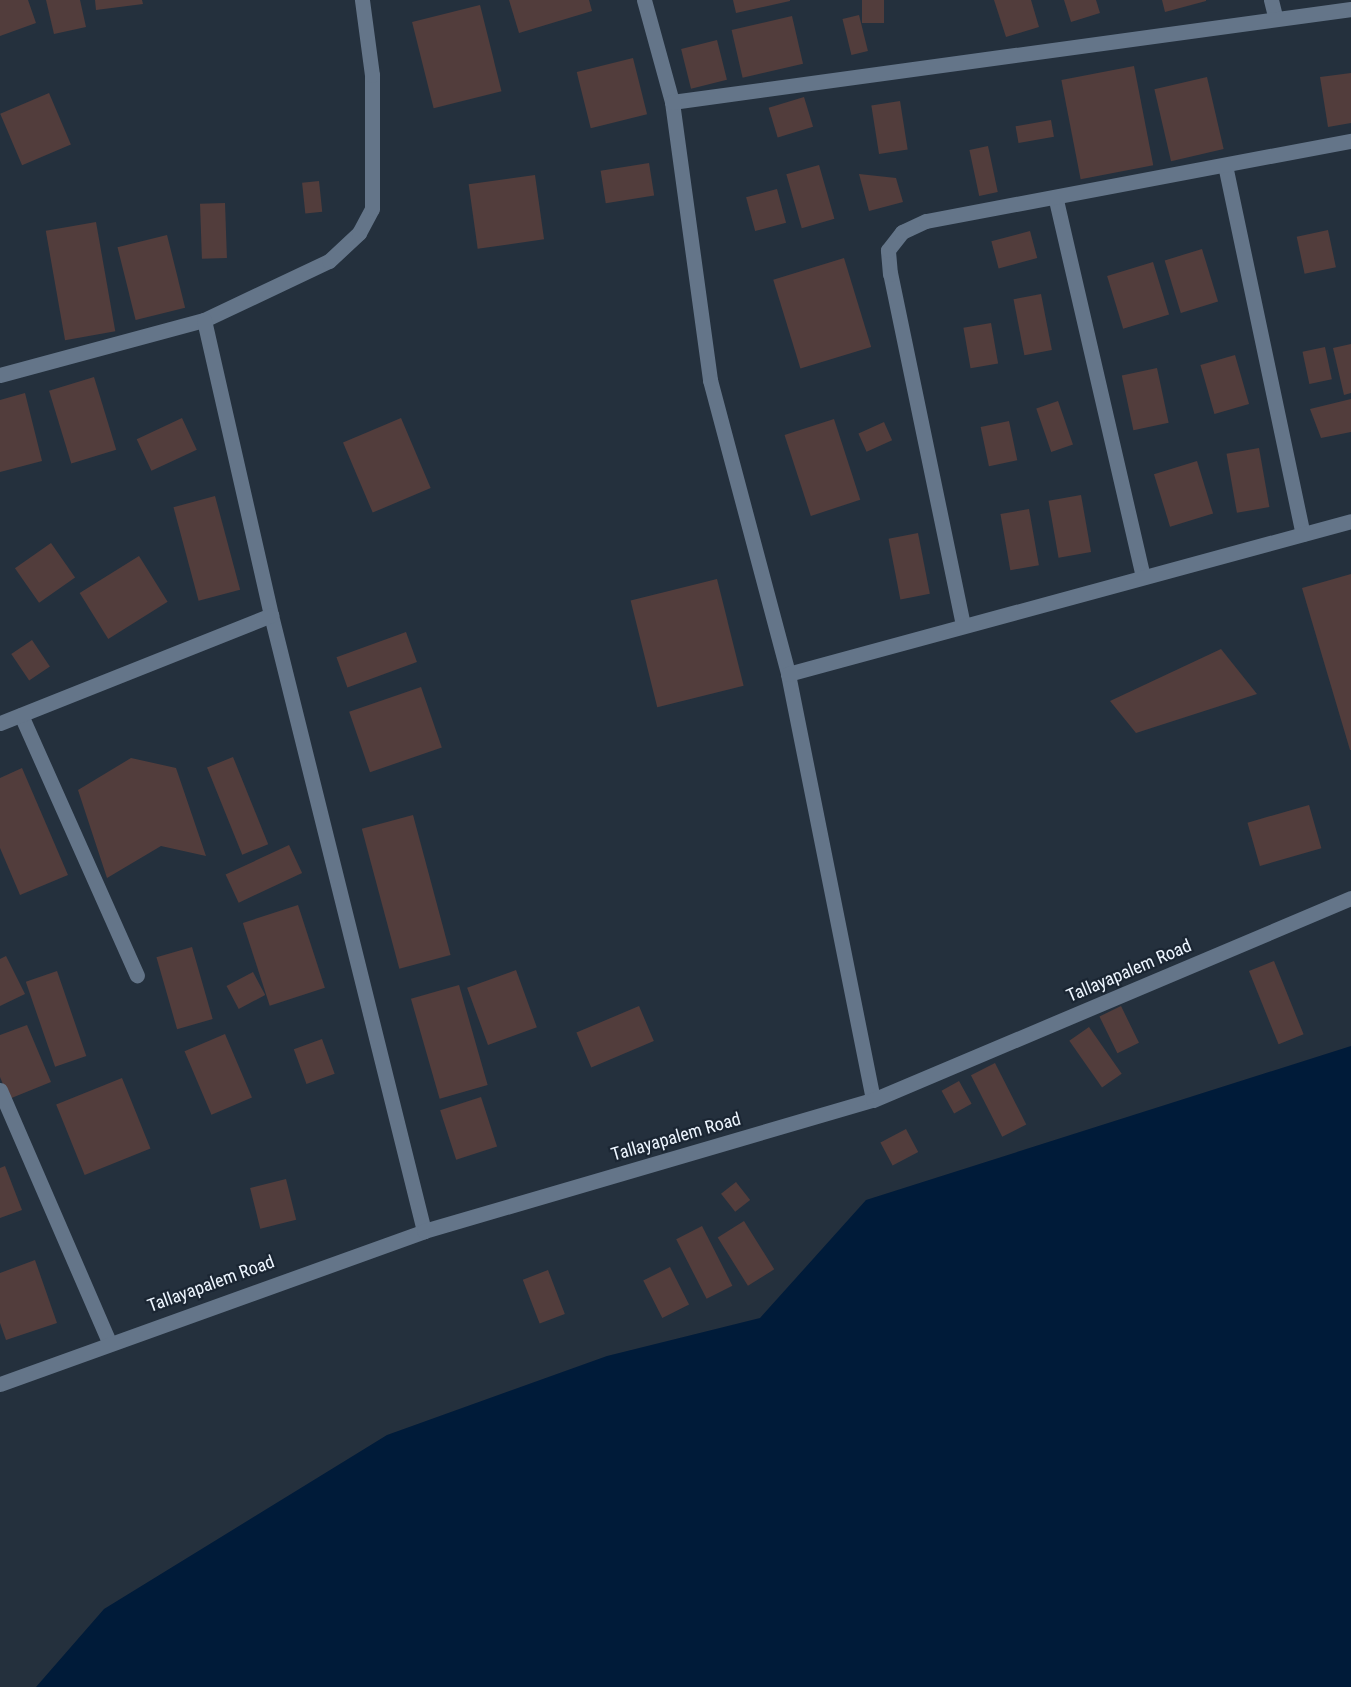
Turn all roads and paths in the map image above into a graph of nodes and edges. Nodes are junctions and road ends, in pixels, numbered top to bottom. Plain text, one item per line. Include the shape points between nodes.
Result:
1 (362, 0) edge
2 (644, 0) edge
3 (1271, 0) edge
4 (1351, 9) edge
5 (1275, 16) junction
6 (672, 102) junction
7 (1351, 141) edge
8 (1225, 165) junction
9 (1056, 200) junction
10 (204, 320) junction
11 (0, 375) edge
12 (1351, 521) edge
13 (1303, 534) junction
14 (1143, 578) junction
15 (271, 615) junction
16 (963, 625) junction
17 (788, 674) junction
18 (21, 715) junction
19 (0, 723) edge
20 (1351, 898) edge
21 (137, 975) dead end
22 (0, 1090) edge
23 (873, 1100) junction
24 (424, 1231) junction
25 (109, 1342) junction
26 (0, 1384) edge

1 - 10 street via 372,75 372,209 359,233 329,261
2 - 6 street
3 - 5 street
4 - 5 street
5 - 6 street
6 - 17 street via 710,380
7 - 8 street
8 - 9 street
8 - 13 street
9 - 14 street
9 - 16 street via 926,221 902,232 888,250
10 - 11 street
10 - 15 street
12 - 13 street
13 - 14 street
14 - 16 street
15 - 18 street
15 - 24 street
16 - 17 street
17 - 23 street
18 - 19 street
18 - 21 street
20 - 23 street, Tallayapalem Road
22 - 25 street
23 - 24 street, Tallayapalem Road
24 - 25 street, Tallayapalem Road
25 - 26 street, Tallayapalem Road

